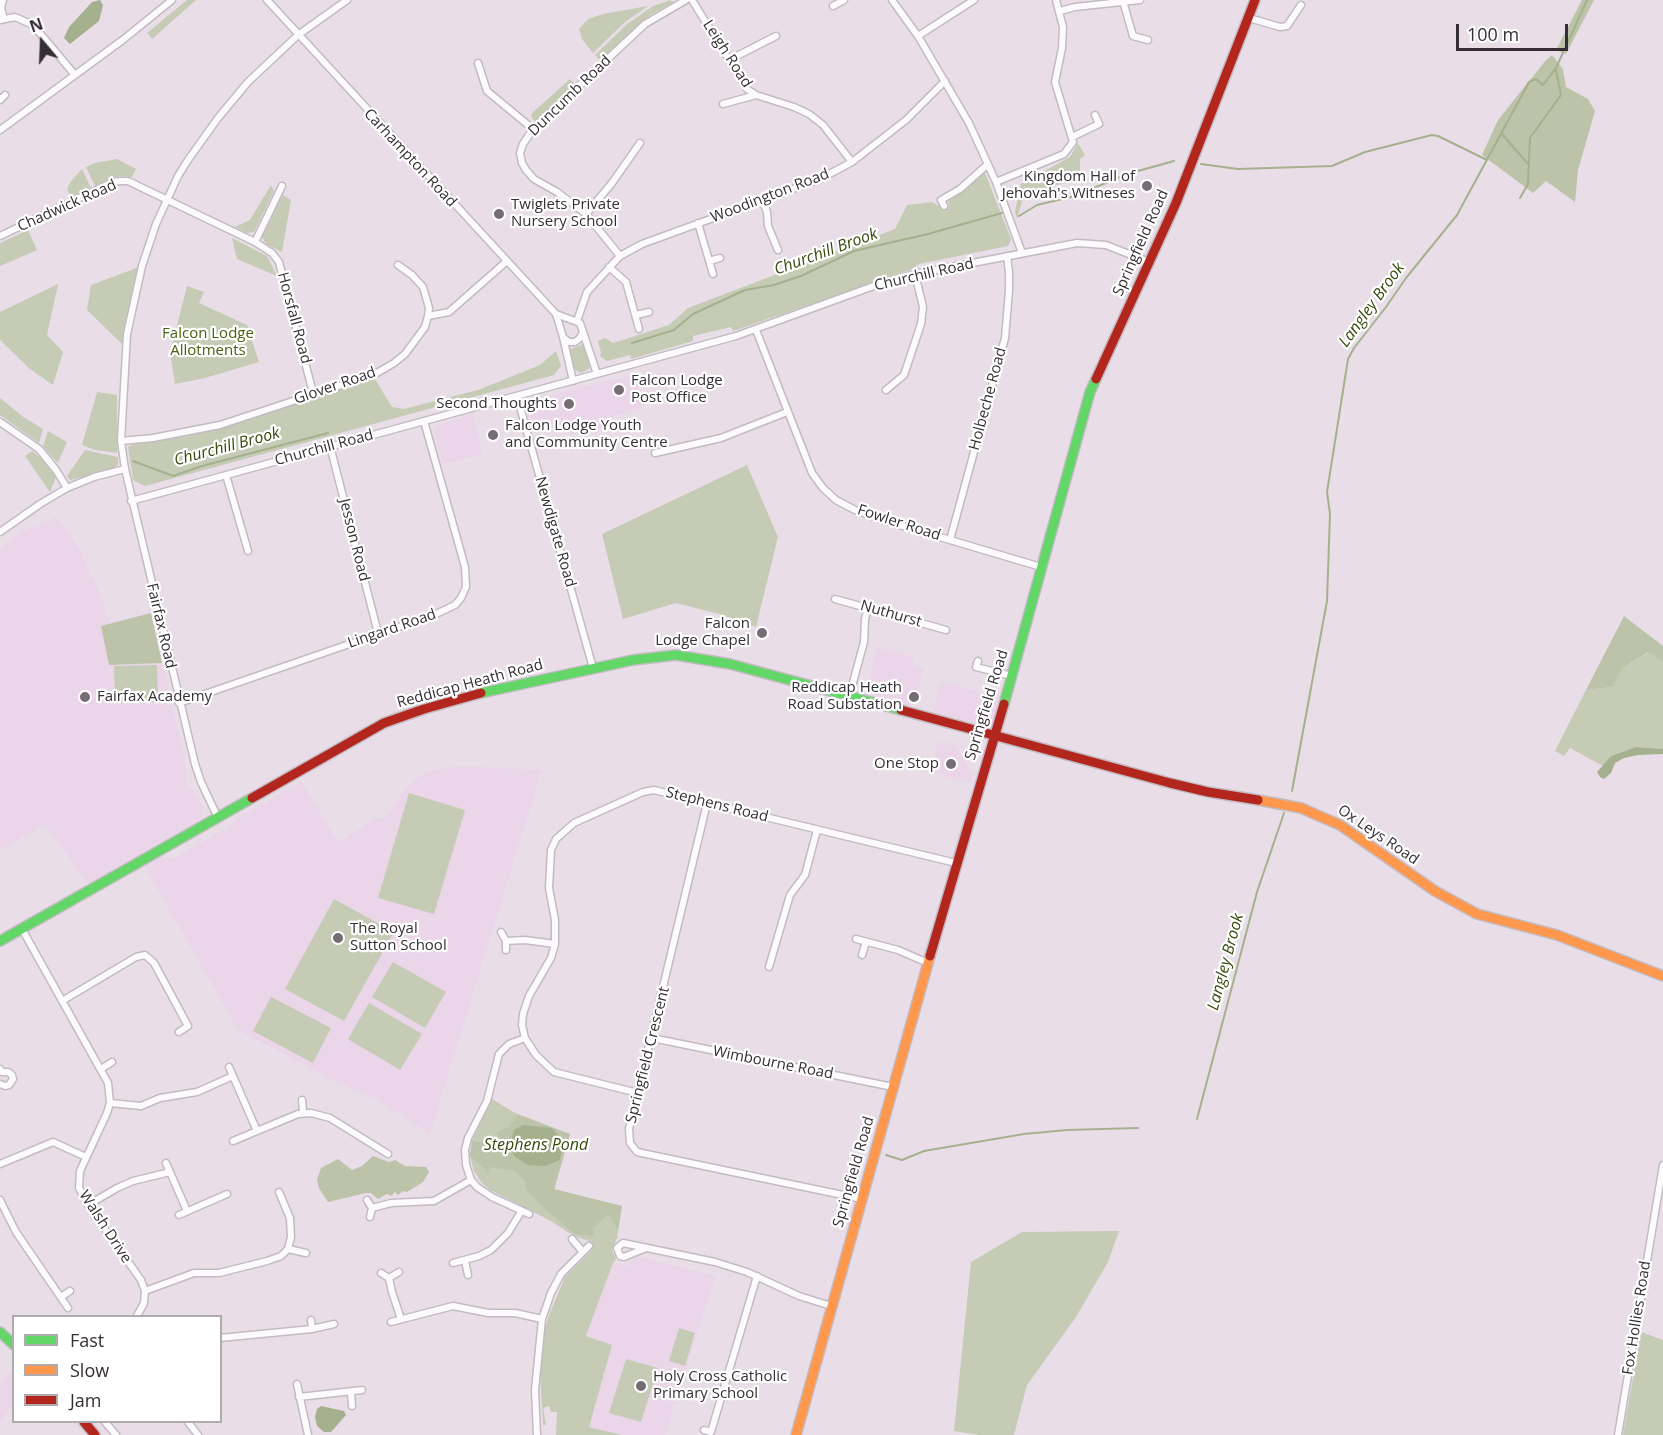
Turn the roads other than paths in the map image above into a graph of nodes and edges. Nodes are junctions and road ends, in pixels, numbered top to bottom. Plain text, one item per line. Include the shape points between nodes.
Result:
1 (3, 0) edge
2 (172, 0) edge
3 (267, 0) edge
4 (347, 0) edge
5 (686, 0) edge
6 (692, 0) edge
7 (844, 0) edge
8 (892, 0) edge
9 (974, 0) edge
10 (1056, 0) edge
11 (1140, 0) edge
12 (1124, 1) edge
13 (1252, 1) edge
14 (1301, 5) dead end
15 (833, 6) dead end
16 (1060, 11) junction
17 (1249, 18) junction
18 (2, 20) edge
19 (298, 35) junction
20 (776, 36) dead end
21 (918, 36) junction
22 (1148, 40) dead end
23 (729, 60) junction
24 (478, 63) dead end
25 (75, 75) junction
26 (945, 81) junction
27 (756, 95) junction
28 (723, 104) dead end
29 (1095, 115) dead end
30 (533, 129) junction
31 (0, 130) edge
32 (1072, 137) junction
33 (640, 143) dead end
34 (852, 162) junction
35 (988, 164) junction
36 (996, 182) junction
37 (282, 186) dead end
38 (168, 199) junction
39 (762, 200) junction
40 (944, 206) dead end
41 (586, 214) junction
42 (698, 223) junction
43 (0, 236) edge
44 (255, 242) junction
45 (778, 250) dead end
46 (1022, 253) junction
47 (620, 256) junction
48 (1007, 256) junction
49 (720, 258) dead end
50 (507, 261) junction
51 (709, 261) junction
52 (1149, 262) junction
53 (398, 265) dead end
54 (609, 267) junction
55 (713, 274) dead end
56 (915, 274) junction
57 (649, 312) dead end
58 (556, 314) junction
59 (636, 315) junction
60 (428, 316) junction
61 (574, 321) junction
62 (583, 329) junction
63 (639, 329) dead end
64 (756, 330) junction
65 (562, 334) junction
66 (597, 374) junction
67 (573, 381) junction
68 (886, 390) dead end
69 (313, 393) junction
70 (517, 396) junction
71 (787, 411) junction
72 (424, 421) junction
73 (0, 422) edge
74 (121, 441) junction
75 (330, 446) junction
76 (655, 453) dead end
77 (125, 469) junction
78 (226, 475) junction
79 (66, 488) junction
80 (131, 501) junction
81 (0, 532) edge
82 (950, 540) junction
83 (248, 551) dead end
84 (1041, 567) junction
85 (835, 599) dead end
86 (868, 608) junction
87 (946, 630) dead end
88 (378, 633) junction
89 (978, 661) dead end
90 (593, 668) junction
91 (1012, 676) junction
92 (849, 697) junction
93 (179, 703) junction
94 (994, 736) junction
95 (707, 803) junction
96 (218, 818) junction
97 (817, 830) junction
98 (956, 864) junction
99 (22, 928) junction
100 (501, 932) dead end
101 (856, 939) dead end
102 (0, 941) edge
103 (507, 941) junction
104 (866, 942) junction
105 (555, 944) junction
106 (506, 950) dead end
107 (862, 955) dead end
108 (928, 963) junction
109 (770, 967) dead end
110 (1663, 976) edge
111 (62, 1001) junction
112 (179, 1032) dead end
113 (525, 1038) junction
114 (652, 1038) junction
115 (112, 1062) dead end
116 (229, 1067) dead end
117 (101, 1069) junction
118 (1, 1071) edge
119 (233, 1076) junction
120 (0, 1084) edge
121 (893, 1087) junction
122 (638, 1093) junction
123 (302, 1100) dead end
124 (110, 1102) junction
125 (303, 1112) junction
126 (257, 1131) junction
127 (233, 1142) dead end
128 (371, 1144) junction
129 (367, 1152) dead end
130 (388, 1154) dead end
131 (86, 1157) junction
132 (166, 1163) dead end
133 (0, 1164) edge
134 (1663, 1165) edge
135 (170, 1172) junction
136 (471, 1180) junction
137 (279, 1192) dead end
138 (227, 1194) dead end
139 (862, 1199) junction
140 (0, 1200) edge
141 (283, 1200) junction
142 (367, 1200) dead end
143 (275, 1204) dead end
144 (88, 1205) junction
145 (372, 1208) junction
146 (187, 1211) junction
147 (521, 1212) junction
148 (529, 1214) dead end
149 (179, 1215) dead end
150 (370, 1217) dead end
151 (572, 1239) dead end
152 (589, 1246) dead end
153 (646, 1248) dead end
154 (288, 1249) junction
155 (582, 1251) junction
156 (306, 1253) dead end
157 (465, 1261) junction
158 (453, 1263) dead end
159 (399, 1272) dead end
160 (381, 1274) dead end
161 (468, 1275) dead end
162 (758, 1276) junction
163 (389, 1278) junction
164 (70, 1291) dead end
165 (145, 1291) junction
166 (61, 1297) junction
167 (831, 1306) junction
168 (68, 1308) dead end
169 (138, 1315) edge
170 (401, 1319) junction
171 (310, 1320) dead end
172 (542, 1320) junction
173 (391, 1322) dead end
174 (334, 1324) dead end
175 (312, 1329) junction
176 (0, 1332) edge
177 (222, 1338) edge
178 (12, 1343) edge
179 (297, 1384) dead end
180 (362, 1390) dead end
181 (351, 1392) junction
182 (299, 1397) junction
183 (352, 1406) dead end
184 (85, 1423) edge
185 (106, 1423) edge
186 (189, 1423) edge
187 (704, 1430) dead end
188 (95, 1435) edge
189 (116, 1435) edge
190 (198, 1435) edge
191 (308, 1435) edge
192 (537, 1435) edge
193 (796, 1435) edge
194 (1618, 1435) edge

1 - 18 street
2 - 25 street
3 - 19 street, Carhampton Road
4 - 19 street, Fairfax Road
5 - 30 street, Duncumb Road via 645,24
6 - 23 street, Leigh Road
7 - 15 street
8 - 21 street
9 - 21 street
10 - 16 street
11 - 12 street
12 - 16 street
12 - 22 street via 1133,36
13 - 17 street, Springfield Road
14 - 17 street via 1287,26
16 - 32 street via 1062,48 1055,82
17 - 52 street, Springfield Road
18 - 25 street via 15,17 33,25
19 - 38 street, Fairfax Road via 232,100 188,160
19 - 50 street, Carhampton Road
20 - 23 street
21 - 26 street
23 - 27 street, Leigh Road via 747,89
24 - 30 street via 487,91
25 - 31 street
26 - 34 street, Woodington Road via 906,120
26 - 35 street
27 - 28 street
27 - 34 street, Leigh Road via 794,107 824,124
29 - 32 street via 1099,124
30 - 41 street, Duncumb Road via 520,153 526,170
32 - 36 street via 1071,147 1064,154
33 - 41 street
34 - 39 street, Woodington Road via 820,179
35 - 36 street
35 - 40 street via 941,200
36 - 46 street
37 - 44 street
38 - 43 street, Chadwick Road via 128,182 113,182
38 - 44 street, Horsfall Road
38 - 74 street, Fairfax Road via 142,266 127,334
39 - 42 street, Woodington Road
39 - 45 street
41 - 47 street, Duncumb Road
42 - 47 street, Woodington Road
42 - 51 street
44 - 69 street, Horsfall Road via 279,262
46 - 48 street, Churchill Road
46 - 52 street, Churchill Road via 1089,243 1115,248
47 - 54 street, Woodington Road
48 - 56 street, Churchill Road
48 - 82 street, Holbeche Road via 1005,338
49 - 51 street
50 - 58 street, Carhampton Road
50 - 60 street via 449,312
51 - 55 street
52 - 84 street, Springfield Road via 1090,392
53 - 60 street via 423,287
54 - 59 street via 626,282
54 - 61 street via 587,292
56 - 64 street, Churchill Road
56 - 68 street via 923,307 921,324 904,375
57 - 59 street
58 - 61 street, Carhampton Road
58 - 65 street, Carhampton Road
59 - 63 street
60 - 69 street, Glover Road via 414,344 394,363 375,374
61 - 62 street
61 - 65 street via 565,323
62 - 65 street via 577,341 569,342
62 - 66 street
64 - 66 street, Churchill Road
64 - 71 street, Fowler Road
65 - 67 street, Carhampton Road
66 - 67 street, Churchill Road
67 - 70 street, Churchill Road
69 - 74 street, Glover Road via 220,424
70 - 72 street, Churchill Road
70 - 90 street, Newdigate Road
71 - 76 street via 721,438
71 - 82 street, Fowler Road via 812,473 836,500 886,521
72 - 75 street, Churchill Road
72 - 88 street, Lingard Road via 465,567 466,587 461,598 446,610
73 - 79 street via 39,449
74 - 77 street, Fairfax Road
75 - 78 street, Churchill Road
75 - 88 street, Jesson Road
77 - 79 street
77 - 80 street, Fairfax Road
78 - 80 street, Churchill Road
78 - 83 street
79 - 81 street
80 - 93 street, Fairfax Road
82 - 84 street, Fowler Road
84 - 91 street, Springfield Road
85 - 86 street, Nuthurst
86 - 87 street, Nuthurst
86 - 92 street via 864,642
88 - 93 street, Lingard Road
89 - 91 street via 976,667
90 - 92 street, Reddicap Heath Road via 660,655 692,656
90 - 96 street, Reddicap Heath Road via 472,696 384,723
91 - 94 street, Springfield Road
92 - 94 street, Reddicap Heath Road
93 - 96 street, Fairfax Road via 201,783
94 - 98 street, Springfield Road
94 - 110 street, Ox Leys Road via 1199,790 1312,812 1340,825 1455,904 1477,914 1557,935
95 - 97 street, Stephens Road
95 - 105 street, Stephens Road via 662,791 643,792 585,816 563,832 551,850 549,873
95 - 114 street, Springfield Crescent
96 - 99 street, Reddicap Heath Road
97 - 98 street, Stephens Road
97 - 109 street via 805,875 790,895 768,957
98 - 108 street, Springfield Road
99 - 102 street, Reddicap Heath Road
99 - 111 street
100 - 103 street
101 - 104 street
103 - 105 street
103 - 106 street
104 - 107 street
104 - 108 street
105 - 113 street, Stephens Road via 523,1014
108 - 121 street, Springfield Road
111 - 112 street via 136,957 145,956 154,963 188,1026
111 - 117 street
113 - 122 street via 554,1072
113 - 136 street via 509,1044 499,1054 487,1101 465,1150
114 - 121 street, Wimbourne Road
114 - 122 street, Springfield Crescent
115 - 117 street
116 - 119 street
117 - 124 street via 108,1083
118 - 120 street via 8,1072 13,1079 9,1085
119 - 124 street via 197,1092 160,1098 141,1106
119 - 126 street
121 - 139 street, Springfield Road
122 - 139 street, Springfield Crescent via 629,1138 637,1152
123 - 125 street
124 - 131 street, Walsh Drive
125 - 126 street
125 - 128 street via 330,1118
126 - 127 street
128 - 129 street
128 - 130 street
131 - 133 street via 53,1142
131 - 144 street, Walsh Drive via 78,1180
132 - 135 street
134 - 194 street, Fox Hollies Road
135 - 144 street via 133,1181
135 - 146 street
136 - 145 street via 434,1201
136 - 147 street
137 - 141 street
138 - 146 street
139 - 167 street, Springfield Road
140 - 166 street via 16,1232
141 - 143 street
141 - 154 street via 290,1218
142 - 145 street
144 - 165 street, Walsh Drive
145 - 150 street
146 - 149 street
147 - 148 street
147 - 157 street via 497,1245
151 - 155 street
152 - 155 street
153 - 162 street via 715,1262
154 - 156 street
154 - 165 street via 267,1261 213,1274 194,1273
155 - 172 street via 561,1274
157 - 158 street
157 - 161 street
159 - 163 street
160 - 163 street
162 - 167 street
162 - 187 street via 711,1431
163 - 170 street
164 - 166 street
165 - 169 street
166 - 168 street
167 - 193 street, Springfield Road
170 - 172 street via 453,1306 488,1313 515,1312
170 - 173 street
171 - 175 street
172 - 192 street via 535,1390
174 - 175 street
175 - 177 street
176 - 178 street
179 - 182 street
180 - 181 street
181 - 182 street
181 - 183 street
182 - 191 street
184 - 188 street
185 - 189 street
186 - 190 street

